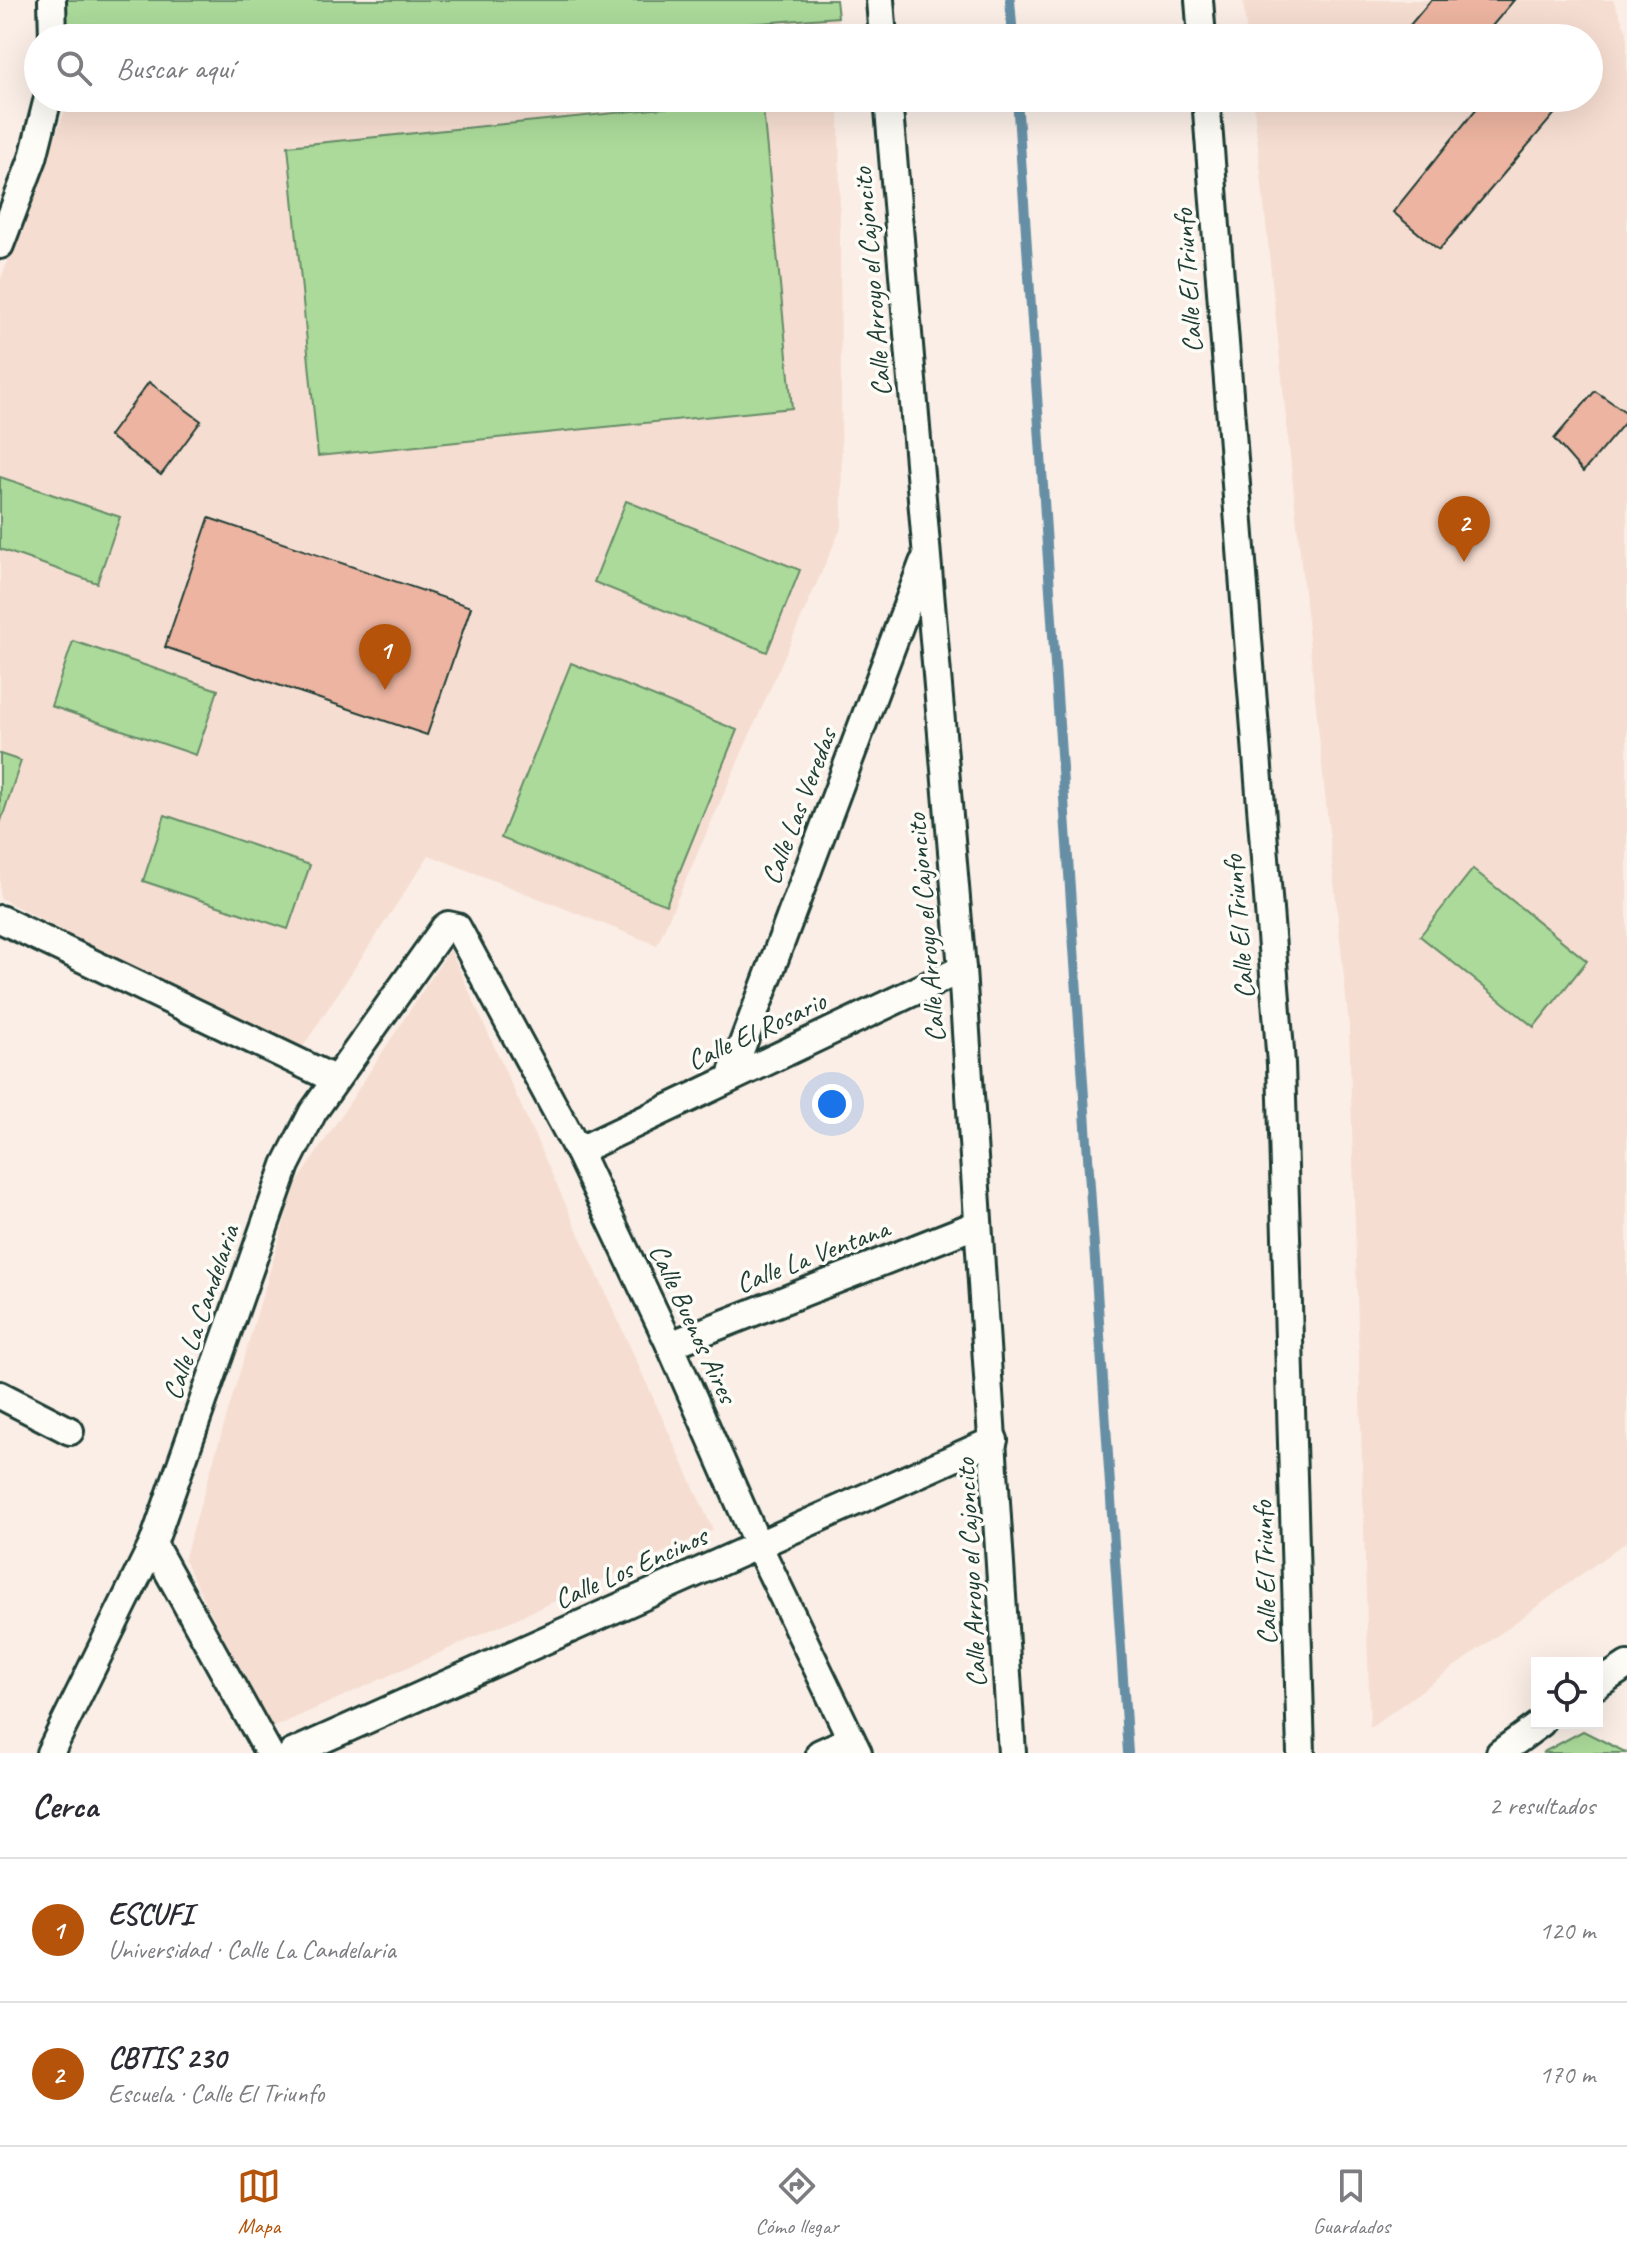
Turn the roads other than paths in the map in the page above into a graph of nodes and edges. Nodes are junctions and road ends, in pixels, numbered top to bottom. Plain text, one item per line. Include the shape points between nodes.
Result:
1 (42, 0) edge
2 (52, 0) edge
3 (880, 0) edge
4 (1199, 0) edge
5 (51, 24) edge
6 (53, 24) edge
7 (882, 24) edge
8 (1201, 24) edge
9 (44, 112) edge
10 (889, 112) edge
11 (1207, 112) edge
12 (0, 245) edge
13 (926, 556) junction
14 (0, 919) edge
15 (457, 927) joint
16 (962, 969) junction
17 (730, 1078) junction
18 (334, 1079) junction
19 (578, 1151) junction
20 (978, 1224) junction
21 (670, 1345) junction
22 (0, 1395) edge
23 (70, 1431) dead end
24 (994, 1440) junction
25 (153, 1544) junction
26 (758, 1545) junction
27 (1627, 1665) edge
28 (1603, 1681) edge
29 (1533, 1729) edge
30 (854, 1746) edge
31 (50, 1753) edge
32 (269, 1753) edge
33 (292, 1753) edge
34 (820, 1753) edge
35 (1012, 1753) edge
36 (1301, 1753) edge
37 (1500, 1753) edge

1 - 5 street
2 - 6 street
3 - 7 street
4 - 8 street
9 - 12 street
10 - 13 street, Calle Arroyo el Cajoncito
11 - 36 street, Calle El Triunfo via 1281,1064
13 - 16 street, Calle Arroyo el Cajoncito
13 - 17 street, Calle Las Veredas
14 - 18 street
15 - 18 street, Calle La Candelaria via 444,928
15 - 19 street, Calle Buenos Aires
16 - 17 street, Calle El Rosario
16 - 20 street, Calle Arroyo el Cajoncito
17 - 19 street, Calle El Rosario
18 - 25 street, Calle La Candelaria via 286,1165
19 - 21 street, Calle Buenos Aires
20 - 21 street, Calle La Ventana
20 - 24 street, Calle Arroyo el Cajoncito
21 - 26 street, Calle Buenos Aires
22 - 23 street
24 - 26 street, Calle Los Encinos
24 - 35 street, Calle Arroyo el Cajoncito
25 - 31 street, Calle La Candelaria
25 - 32 street
26 - 30 street, Calle Buenos Aires
26 - 33 street, Calle Los Encinos
27 - 28 street
29 - 37 street
30 - 34 street

